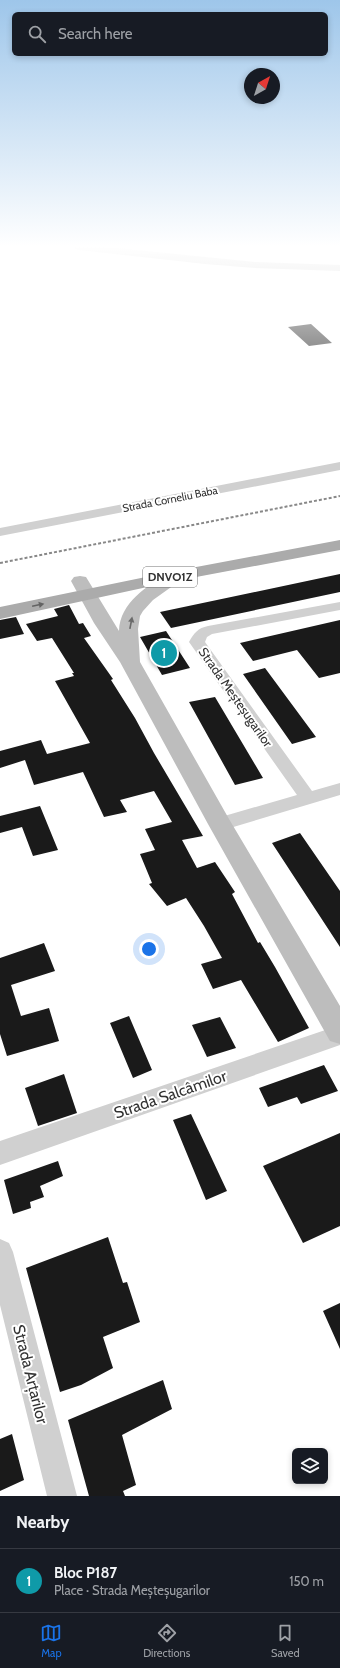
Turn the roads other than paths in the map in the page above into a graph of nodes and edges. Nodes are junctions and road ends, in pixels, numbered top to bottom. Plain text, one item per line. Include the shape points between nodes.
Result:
1 (340, 466) edge
2 (0, 532) edge
3 (340, 534) edge
4 (340, 545) edge
5 (175, 576) junction
6 (84, 588) junction
7 (0, 598) edge
8 (340, 606) edge
9 (0, 613) edge
10 (130, 662) junction
11 (340, 789) edge
12 (308, 798) junction
13 (220, 824) junction
14 (340, 1032) edge
15 (340, 1035) edge
16 (0, 1153) edge
17 (0, 1252) edge
18 (62, 1496) edge

1 - 2 street, Strada Corneliu Baba
3 - 6 main road, DNVO1Z
4 - 5 main road, DNVO1Z
5 - 6 main road, DNVO1Z
10 -> 5 main road via 129,623 134,611 144,599
6 - 7 main road, DNVO1Z
9 -> 6 main road, DNVO1Z
6 - 10 main road via 104,624
8 - 12 street, Strada Meșteșugarilor via 208,630 201,634 197,642
10 - 13 main road
11 - 12 street
12 - 13 street
13 - 14 main road
15 - 16 street, Strada Salcâmilor
17 - 18 street, Strada Arțarilor

